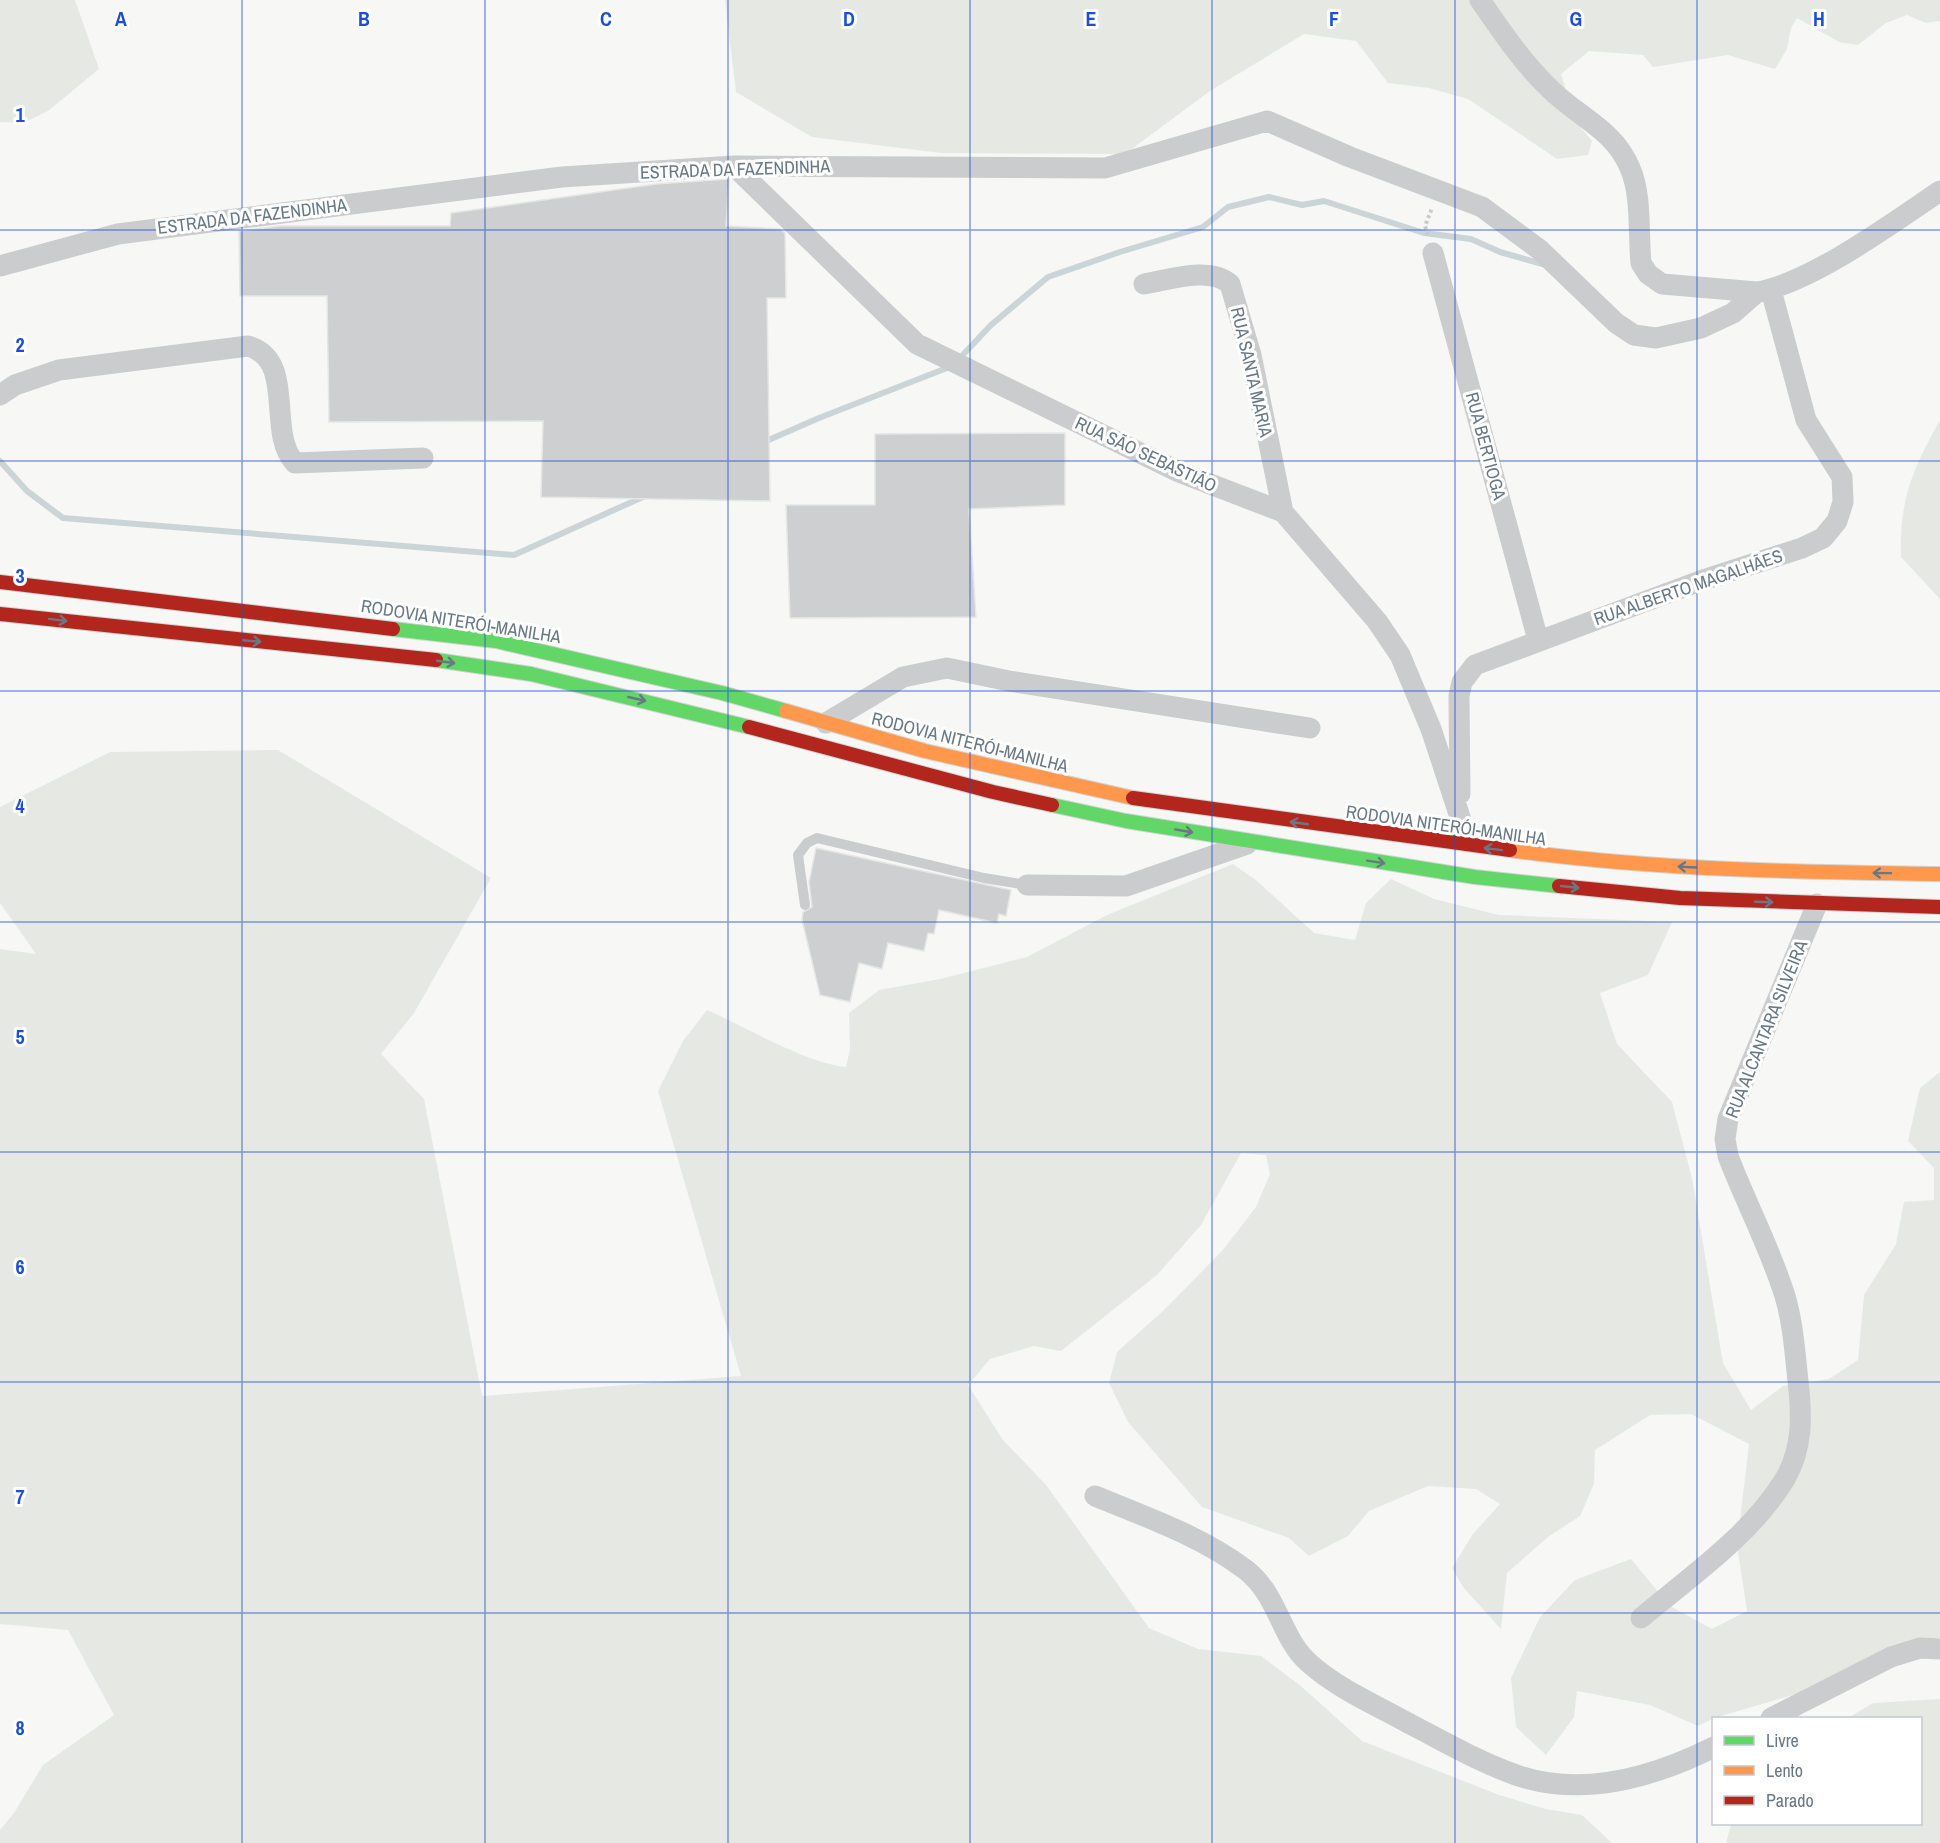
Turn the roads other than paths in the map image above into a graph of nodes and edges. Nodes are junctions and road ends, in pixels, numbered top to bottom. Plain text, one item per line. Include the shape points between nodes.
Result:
1 (1480, 0) edge
2 (734, 166) junction
3 (1940, 190) edge
4 (1434, 253) dead end
5 (0, 266) edge
6 (1144, 284) dead end
7 (1764, 291) junction
8 (0, 395) edge
9 (423, 458) dead end
10 (1283, 512) junction
11 (0, 582) edge
12 (0, 614) edge
13 (1538, 640) junction
14 (826, 723) junction
15 (1310, 728) dead end
16 (1461, 820) junction
17 (1250, 842) junction
18 (1462, 845) junction
19 (1940, 874) edge
20 (1027, 885) joint
21 (1817, 904) junction
22 (805, 905) dead end
23 (1940, 907) edge
24 (1095, 1496) dead end
25 (1641, 1618) dead end
26 (1940, 1649) edge
27 (1775, 1717) edge
28 (1712, 1748) edge

1 - 7 street via 1526,65 1618,144 1631,170 1641,263 1648,274 1662,284
2 - 5 street, ESTRADA DA FAZENDINHA via 562,177 118,234
2 - 7 street, ESTRADA DA FAZENDINHA via 1106,168 1266,121 1482,207 1564,271 1616,323 1634,335 1656,338 1701,328 1733,313
2 - 10 street, RUA SÃO SEBASTIÃO via 917,344 1179,472
3 - 7 street via 1875,235 1817,268
4 - 13 street, RUA BERTIOGA
6 - 10 street, RUA SANTA MARIA via 1212,275 1230,284 1251,355
7 - 13 street, RUA ALBERTO MAGALHÃES via 1806,420 1842,477 1843,502 1837,521 1823,537 1802,548
8 - 9 street via 59,370 248,346 261,349 270,359 285,446 295,463
10 - 16 street, RUA SÃO SEBASTIÃO via 1377,621 1400,655 1431,729
11 - 14 highway, RODOVIA NITERÓI-MANILHA via 496,641 722,693
12 -> 17 highway via 412,657 531,674 689,711 993,792 1126,821
13 - 16 street, RUA ALBERTO MAGALHÃES via 1475,665 1462,682 1458,731
14 - 15 street via 903,677 947,668
18 -> 14 highway, RODOVIA NITERÓI-MANILHA via 1119,796 1036,779
16 - 18 street, RUA ALBERTO MAGALHÃES
17 - 20 street via 1126,886
17 -> 21 highway via 1474,877 1680,898
19 -> 18 highway, RODOVIA NITERÓI-MANILHA via 1685,867 1580,860
20 - 22 lane via 817,838 798,855
21 - 23 highway
21 - 25 street, RUA ALCANTARA SILVEIRA via 1728,1119 1725,1139 1728,1156 1785,1298 1802,1415 1798,1451 1785,1479 1744,1528
24 - 28 street via 1213,1549 1246,1570 1267,1589 1307,1661 1332,1682 1472,1757 1518,1776 1568,1786 1621,1781 1688,1760
26 - 27 street via 1920,1648 1891,1658

